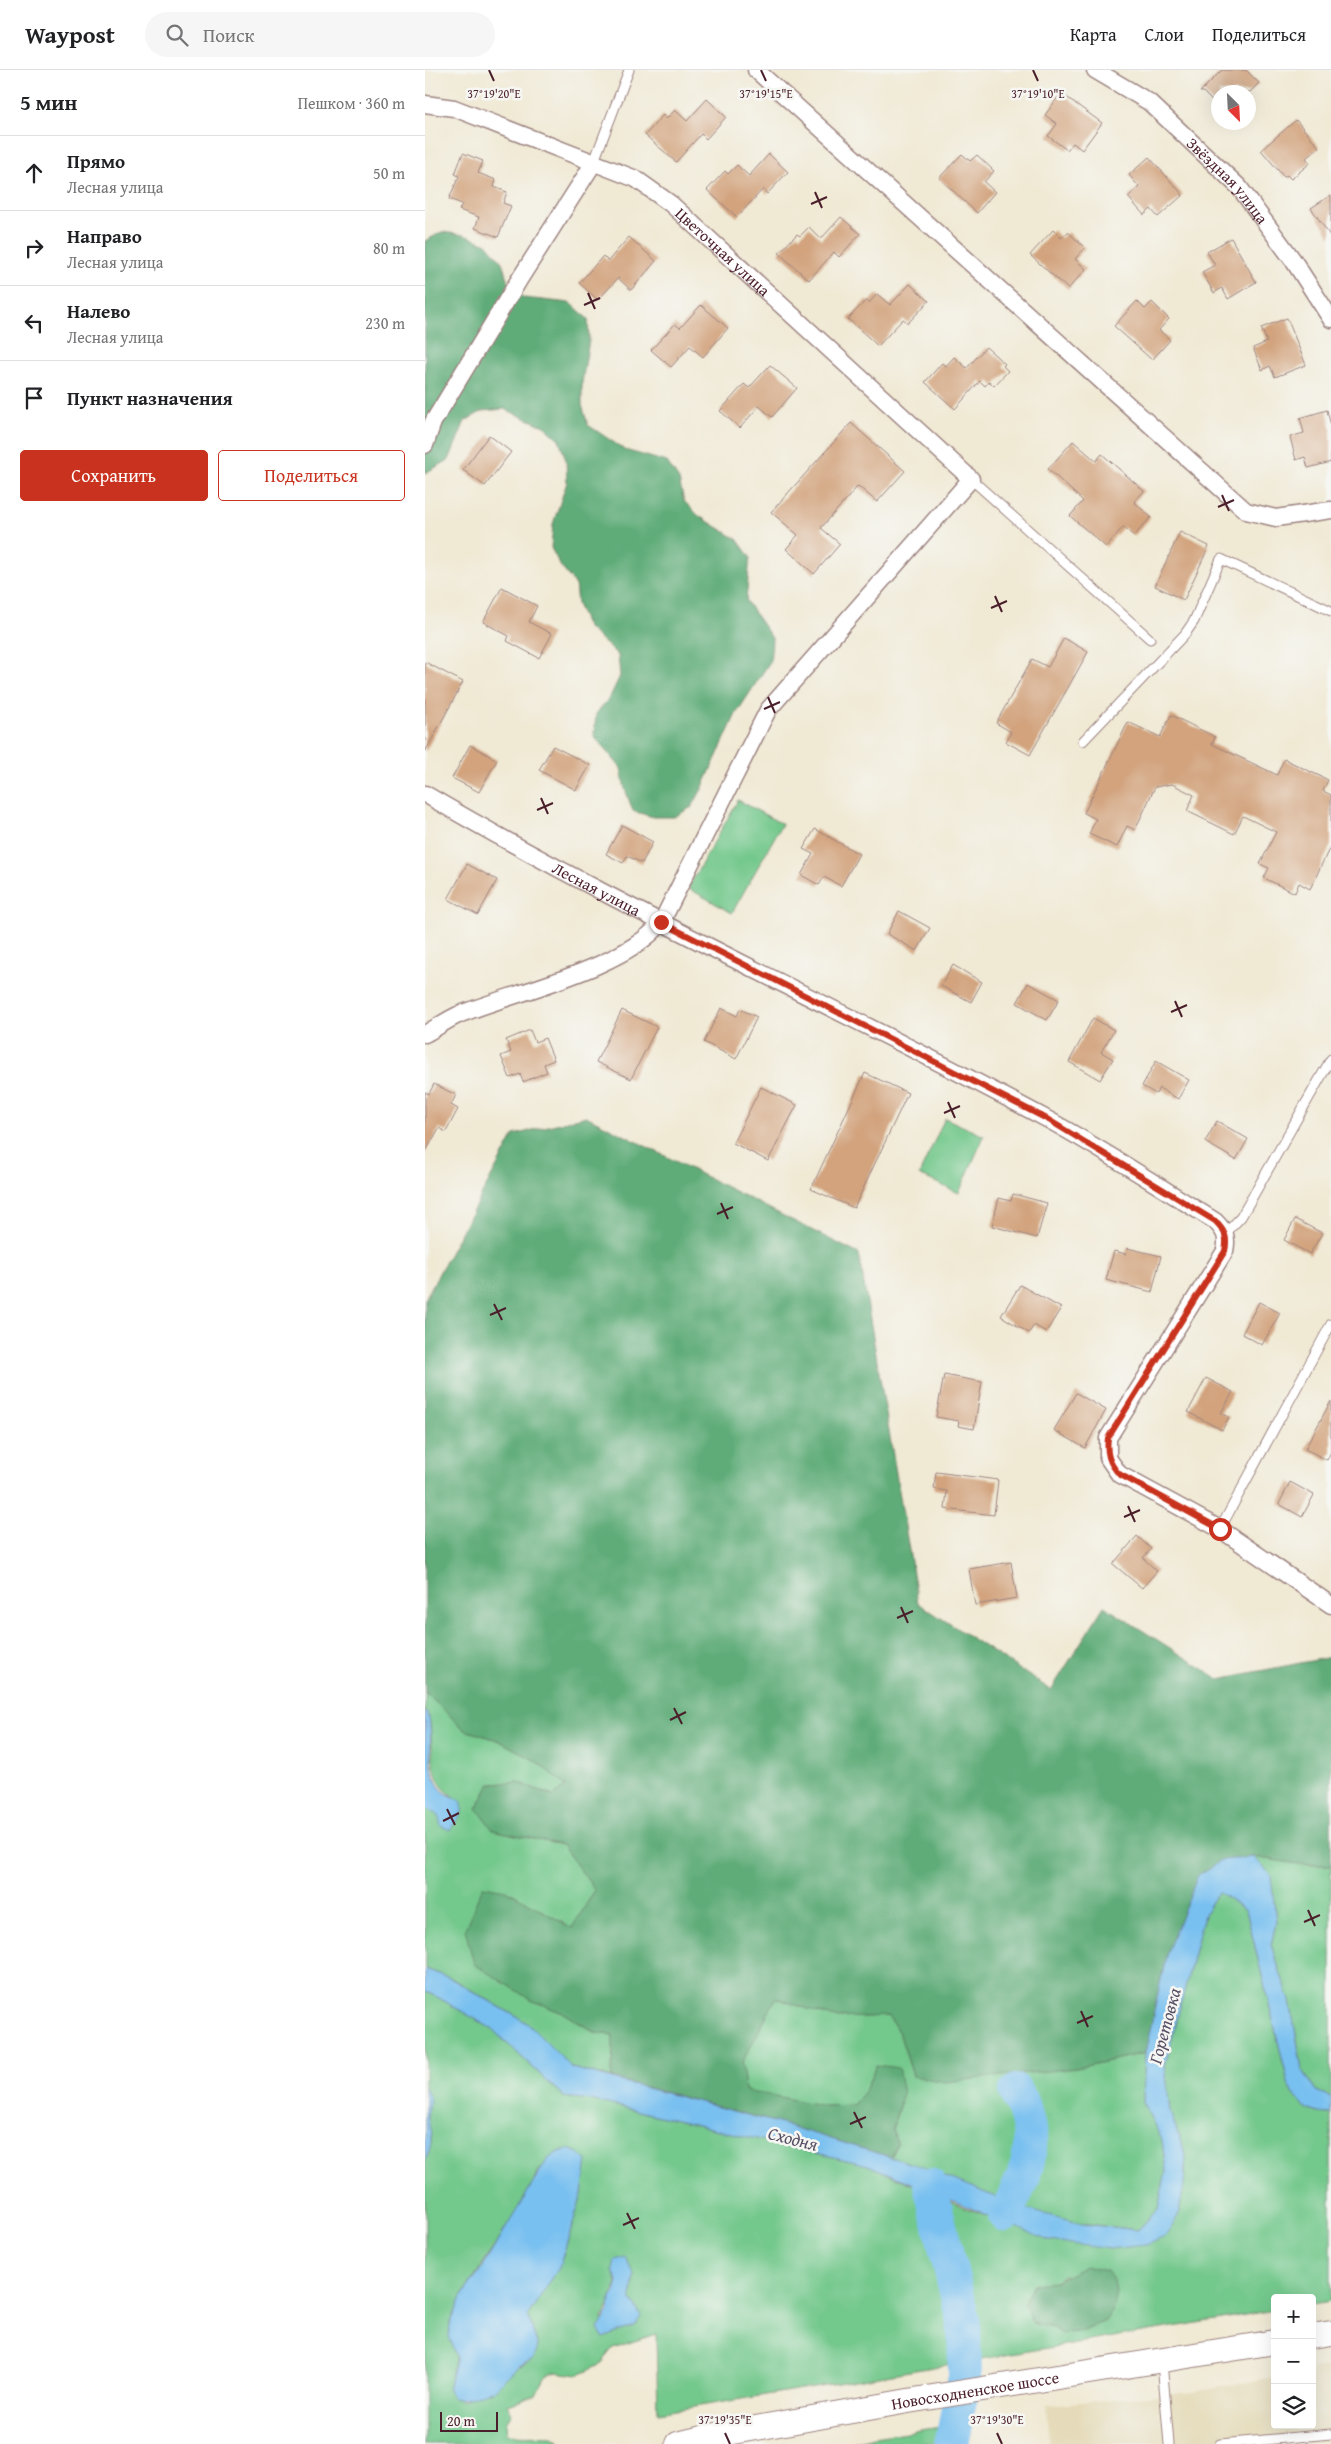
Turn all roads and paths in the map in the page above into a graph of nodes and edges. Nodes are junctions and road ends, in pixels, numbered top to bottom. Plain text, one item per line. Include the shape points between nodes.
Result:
1 (629, 70) edge
2 (756, 70) edge
3 (1095, 70) edge
4 (425, 104) edge
5 (593, 164) junction
6 (1331, 319) edge
7 (425, 445) edge
8 (971, 479) junction
9 (1331, 510) edge
10 (1331, 611) edge
11 (1150, 639) dead end
12 (1083, 741) dead end
13 (425, 794) edge
14 (661, 922) junction
15 (425, 1034) edge
16 (1331, 1059) edge
17 (1225, 1234) junction
18 (1331, 1324) edge
19 (1220, 1529) junction
20 (1331, 1605) edge
21 (1331, 2332) edge
22 (1316, 2335) edge
23 (1271, 2343) edge
24 (1162, 2360) junction
25 (1331, 2434) edge
26 (678, 2444) edge
27 (1169, 2444) edge
28 (1220, 2444) edge

1 - 5 lane
2 - 9 street via 1246,511 1277,518
3 - 6 street, Звёздная улица via 1149,102 1239,187 1293,260
4 - 5 street, Цветочная улица via 454,108
5 - 7 street via 433,422
5 - 8 street, Цветочная улица via 636,179 671,204
8 - 11 lane
8 - 14 street via 768,710
10 - 12 lane via 1221,559 1185,634
13 - 14 street, Лесная улица
14 - 15 street via 651,934 625,950 577,973 456,1016
14 - 17 street, Лесная улица via 1047,1119 1215,1221
16 - 17 lane via 1241,1217
17 - 19 street via 1228,1240 1225,1251 1108,1438 1107,1448 1112,1466 1119,1474
18 - 19 lane
19 - 20 street
21 - 22 main road
23 - 24 main road, Новосходненское шоссе
24 - 26 main road, Новосходненское шоссе via 908,2401
24 - 27 lane
25 - 28 lane

